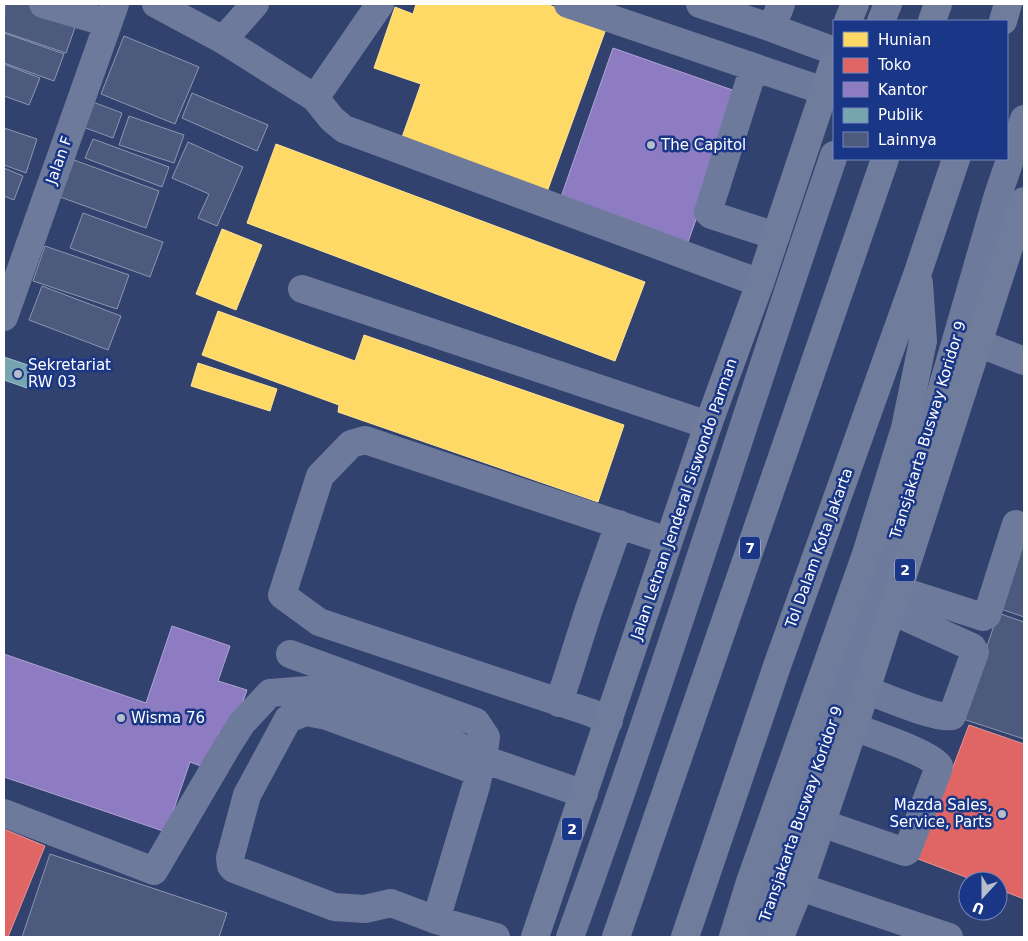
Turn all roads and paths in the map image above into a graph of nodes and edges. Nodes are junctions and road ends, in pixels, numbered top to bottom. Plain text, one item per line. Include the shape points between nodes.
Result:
1 (43, 4) edge
2 (156, 4) edge
3 (255, 4) edge
4 (380, 4) edge
5 (568, 4) edge
6 (700, 4) edge
7 (855, 4) edge
8 (888, 4) edge
9 (938, 4) edge
10 (1008, 4) edge
11 (112, 13) edge
12 (776, 16) edge
13 (848, 20) edge
14 (882, 20) edge
15 (932, 20) edge
16 (1002, 20) edge
17 (223, 40) junction
18 (833, 50) edge
19 (833, 65) edge
20 (754, 67) junction
21 (824, 91) junction
22 (315, 98) junction
23 (1024, 119) edge
24 (833, 158) edge
25 (885, 160) edge
26 (956, 160) edge
27 (1024, 201) edge
28 (776, 236) junction
29 (918, 272) junction
30 (760, 282) junction
31 (302, 289) dead end
32 (4, 315) edge
33 (978, 343) junction
34 (1024, 360) edge
35 (708, 425) junction
36 (619, 524) junction
37 (1016, 524) dead end
38 (668, 541) junction
39 (896, 600) junction
40 (290, 654) dead end
41 (866, 690) junction
42 (559, 702) junction
43 (609, 720) junction
44 (854, 727) junction
45 (481, 765) junction
46 (584, 794) junction
47 (4, 813) edge
48 (821, 823) junction
49 (800, 887) junction
50 (436, 920) junction
51 (496, 937) edge
52 (535, 937) edge
53 (570, 937) edge
54 (616, 937) edge
55 (685, 937) edge
56 (734, 937) edge
57 (758, 937) edge
58 (780, 937) edge
59 (949, 937) edge

1 - 11 street
2 - 17 street
3 - 17 street
4 - 22 street
5 - 20 street
6 - 12 street
7 - 13 highway
8 - 14 street
9 - 15 highway
10 - 16 highway
11 - 32 street, Jalan F
12 - 18 street
17 - 22 street
19 - 21 highway, Jalan Letnan Jenderal Siswondo Parman / 2
20 - 21 street
20 - 28 street via 708,212 711,216
21 - 28 highway, Jalan Letnan Jenderal Siswondo Parman / 2
22 - 30 street via 344,129
23 - 57 street, Transjakarta Busway Koridor 9 via 913,489
24 - 53 street
25 - 54 highway, 7
26 - 29 highway, Tol Dalam Kota Jakarta
27 - 33 highway, 2
28 - 30 highway, Jalan Letnan Jenderal Siswondo Parman / 2
29 - 55 highway, Tol Dalam Kota Jakarta via 777,666
29 - 56 highway via 923,341 904,428 866,554 750,882
30 - 35 highway, Jalan Letnan Jenderal Siswondo Parman / 2
31 - 35 street
33 - 34 street
33 - 39 highway, 2
35 - 38 highway, Jalan Letnan Jenderal Siswondo Parman / 2
36 - 38 street
36 - 42 street
36 - 42 street via 366,440 350,444 320,476 282,595 319,622
37 - 39 street via 987,615
38 - 43 highway, Jalan Letnan Jenderal Siswondo Parman / 2
39 - 41 highway, 2
39 - 41 street via 976,652 952,716 947,718
40 - 45 street via 476,722 486,737
41 - 44 highway, 2
42 - 43 street
43 - 46 highway, Jalan Letnan Jenderal Siswondo Parman / 2
44 - 48 highway, 2
44 - 48 street via 937,762 938,770 905,852
45 - 46 street
45 - 47 street via 427,729 308,690 270,693 242,723 154,871
45 - 50 street
45 - 50 street via 328,716 306,712 288,719 247,795 230,858 234,869 334,907 365,909 390,903
46 - 52 highway, Jalan Letnan Jenderal Siswondo Parman / 2
48 - 49 highway, 2
49 - 58 highway, 2
49 - 59 street
50 - 51 street

